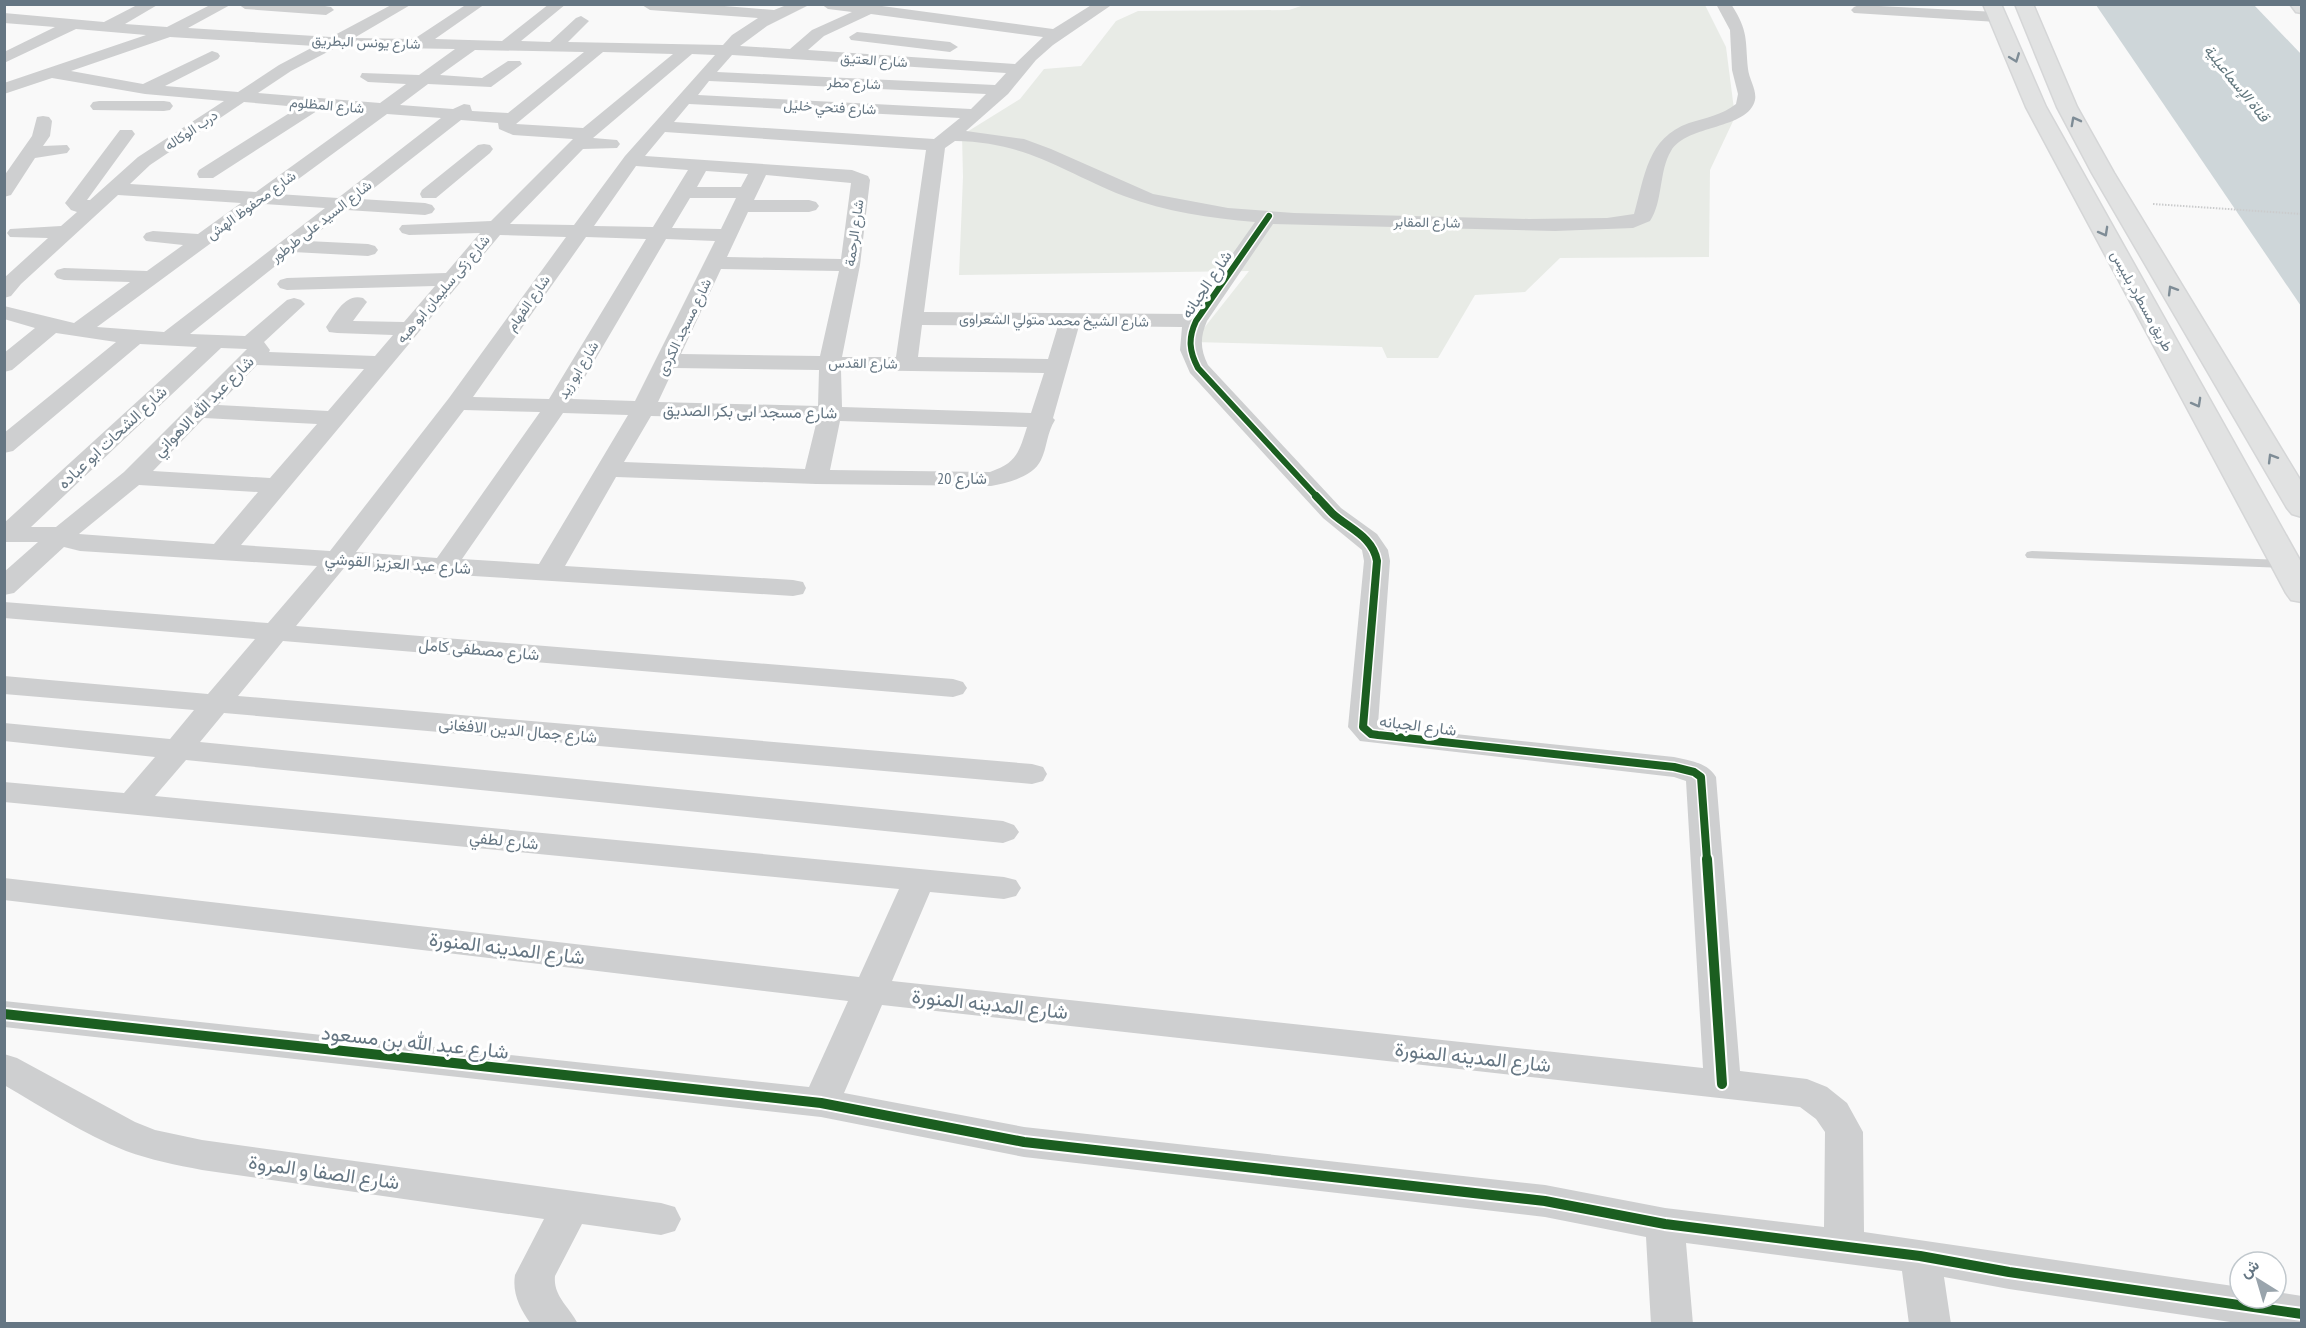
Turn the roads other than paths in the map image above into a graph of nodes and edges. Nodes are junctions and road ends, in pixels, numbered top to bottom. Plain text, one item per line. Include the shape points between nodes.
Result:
1 (152, 4) edge
2 (225, 4) edge
3 (245, 4) edge
4 (405, 4) edge
5 (478, 4) edge
6 (559, 4) edge
7 (804, 4) edge
8 (828, 4) edge
9 (943, 4) edge
10 (1106, 4) edge
11 (1723, 4) edge
12 (2024, 4) edge
13 (2298, 4) edge
14 (647, 7) edge
15 (2301, 8) edge
16 (64, 9) dead end
17 (868, 10) junction
18 (1859, 10) dead end
19 (325, 11) edge
20 (1994, 11) edge
21 (38, 13) edge
22 (774, 15) junction
23 (923, 16) junction
24 (8, 20) edge
25 (581, 21) dead end
26 (74, 24) junction
27 (107, 27) junction
28 (169, 32) junction
29 (1058, 34) junction
30 (857, 37) dead end
31 (336, 42) junction
32 (417, 44) junction
33 (471, 45) junction
34 (505, 46) junction
35 (553, 47) junction
36 (598, 48) junction
37 (962, 48) dead end
38 (687, 50) junction
39 (728, 50) junction
40 (997, 52) dead end
41 (793, 55) junction
42 (1032, 55) junction
43 (212, 56) dead end
44 (4, 58) edge
45 (514, 64) dead end
46 (1020, 69) junction
47 (51, 73) junction
48 (706, 76) junction
49 (32, 79) junction
50 (4, 80) edge
51 (89, 80) junction
52 (424, 80) junction
53 (544, 86) junction
54 (4, 89) edge
55 (145, 89) junction
56 (63, 90) dead end
57 (1002, 90) junction
58 (570, 93) dead end
59 (240, 97) junction
60 (685, 99) junction
61 (315, 104) junction
62 (99, 106) dead end
63 (352, 106) junction
64 (223, 108) junction
65 (465, 108) junction
66 (384, 109) junction
67 (976, 114) junction
68 (512, 119) junction
69 (43, 120) dead end
70 (661, 126) junction
71 (126, 134) dead end
72 (582, 138) junction
73 (943, 141) junction
74 (611, 144) dead end
75 (61, 149) dead end
76 (31, 153) junction
77 (405, 156) junction
78 (427, 157) dead end
79 (449, 159) dead end
80 (631, 160) junction
81 (278, 161) dead end
82 (309, 163) junction
83 (700, 165) junction
84 (759, 170) junction
85 (11, 174) edge
86 (206, 174) dead end
87 (115, 189) junction
88 (4, 191) edge
89 (684, 192) junction
90 (260, 198) junction
91 (745, 199) junction
92 (345, 203) junction
93 (97, 206) junction
94 (809, 206) dead end
95 (1269, 216) junction
96 (495, 228) junction
97 (409, 229) dead end
98 (578, 231) junction
99 (67, 232) junction
100 (16, 233) dead end
101 (658, 234) junction
102 (727, 235) junction
103 (153, 237) dead end
104 (202, 240) junction
105 (289, 246) junction
106 (368, 250) dead end
107 (622, 255) dead end
108 (645, 255) junction
109 (715, 263) junction
110 (850, 265) junction
111 (64, 274) dead end
112 (152, 277) junction
113 (452, 279) junction
114 (8, 283) edge
115 (356, 302) dead end
116 (4, 312) edge
117 (912, 318) junction
118 (1070, 321) junction
119 (1196, 321) junction
120 (51, 326) junction
121 (410, 329) junction
122 (77, 331) junction
123 (136, 336) junction
124 (169, 339) junction
125 (216, 341) junction
126 (251, 350) junction
127 (668, 361) junction
128 (381, 363) junction
129 (830, 363) junction
130 (906, 364) junction
131 (4, 365) edge
132 (1058, 366) junction
133 (457, 403) junction
134 (556, 406) junction
135 (644, 409) junction
136 (199, 411) junction
137 (830, 413) junction
138 (335, 418) junction
139 (1042, 420) junction
140 (4, 446) edge
141 (608, 469) junction
142 (133, 477) junction
143 (816, 477) junction
144 (277, 486) junction
145 (2301, 508) edge
146 (6, 534) edge
147 (62, 535) junction
148 (222, 551) junction
149 (2032, 555) dead end
150 (337, 559) junction
151 (2285, 564) junction
152 (444, 566) junction
153 (547, 573) junction
154 (794, 588) dead end
155 (5, 592) edge
156 (2301, 593) edge
157 (278, 632) junction
158 (4, 685) edge
159 (953, 688) dead end
160 (218, 704) junction
161 (4, 732) edge
162 (179, 749) junction
163 (1032, 774) dead end
164 (4, 792) edge
165 (132, 804) junction
166 (1003, 832) dead end
167 (919, 880) junction
168 (1004, 888) dead end
169 (4, 889) edge
170 (869, 991) junction
171 (4, 1014) edge
172 (4, 1068) edge
173 (1722, 1084) junction
174 (821, 1103) junction
175 (571, 1207) junction
176 (661, 1219) dead end
177 (1665, 1224) junction
178 (1844, 1247) junction
179 (1920, 1256) junction
180 (2301, 1314) edge
181 (556, 1323) edge
182 (1672, 1323) edge
183 (1930, 1323) edge

1 - 27 street
2 - 28 street
3 - 19 street
4 - 31 street, درب الوكاله
5 - 32 street
6 - 34 street
7 - 22 street, شارع الفهام
8 - 17 street
9 - 23 street
10 - 29 street
11 - 95 street, شارع المقابر via 1741,36 1740,72 1747,94 1745,104 1735,113 1688,130 1668,143 1662,150 1639,220 1544,224
145 -> 12 main road, طريق مسطرد, بلبيس via 2103,173 2067,107
13 - 15 main road
14 - 22 street
16 - 21 street
17 - 23 street
17 - 41 street via 818,33
18 - 20 street
20 -> 151 main road, طريق مسطرد, بلبيس via 2036,107
21 - 24 street, شارع يونس البطريق
21 - 26 street, شارع يونس البطريق
22 - 39 street, شارع الفهام via 745,32
23 - 29 street
25 - 35 street
26 - 27 street, شارع يونس البطريق
26 - 44 street
27 - 28 street, شارع يونس البطريق
28 - 31 street, شارع يونس البطريق
28 - 47 street
29 - 42 street
30 - 37 street
31 - 32 street, شارع يونس البطريق
31 - 59 street, درب الوكاله
32 - 33 street, شارع يونس البطريق
33 - 34 street, شارع يونس البطريق
33 - 52 street, شارع محفوظ الهش
34 - 35 street, شارع يونس البطريق
35 - 36 street, شارع يونس البطريق
36 - 38 street, شارع يونس البطريق
36 - 53 street
38 - 39 street, شارع يونس البطريق
38 - 72 street, شارع زكى سليمان ابو هبه
39 - 41 street, شارع العتيق
39 - 48 street, شارع الفهام
40 - 42 street
41 - 46 street, شارع العتيق
42 - 46 street
43 - 55 street
45 - 52 street via 485,83
46 - 57 street
47 - 49 street
47 - 51 street, شارع المظلوم
48 - 57 street, شارع مطر
48 - 60 street, شارع الفهام
49 - 50 street
49 - 54 street
51 - 55 street, شارع المظلوم
51 - 56 street
52 - 63 street via 371,85
52 - 66 street, شارع محفوظ الهش
53 - 58 street
53 - 68 street
55 - 59 street, شارع المظلوم
57 - 67 street
59 - 61 street, شارع المظلوم
59 - 64 street, درب الوكاله
60 - 67 street, شارع فتحي خليل
60 - 70 street, شارع الفهام
61 - 63 street, شارع المظلوم
61 - 86 street
62 - 64 street
63 - 66 street, شارع المظلوم
64 - 87 street, درب الوكاله via 144,161
65 - 66 street, شارع المظلوم
65 - 68 street, شارع المظلوم
65 - 77 street, شارع السيد على طرطور
66 - 82 street, شارع محفوظ الهش
67 - 73 street
68 - 72 street via 505,125 513,130
69 - 76 street via 41,136
70 - 73 street, شارع المقابر
70 - 80 street, شارع الفهام
71 - 93 street via 75,203
72 - 74 street
72 - 96 street, شارع زكى سليمان ابو هبه
73 - 95 street, شارع المقابر via 992,138 1028,146 1119,189 1169,204
73 - 117 street
75 - 76 street
76 - 85 street
77 - 78 street
77 - 92 street, شارع السيد على طرطور
79 - 92 street via 477,154 427,202
80 - 83 street, شارع الرحمة
80 - 98 street, شارع الفهام
81 - 82 street
82 - 90 street, شارع محفوظ الهش
83 - 84 street, شارع الرحمة
83 - 89 street, شارع ابو زيد
84 - 91 street, شارع مسجد الكردى
84 - 110 street, شارع الرحمة via 861,180
85 - 88 street
87 - 90 street
87 - 93 street, درب الوكاله
89 - 91 street
89 - 101 street, شارع ابو زيد
90 - 92 street
90 - 104 street, شارع محفوظ الهش
91 - 94 street
91 - 102 street, شارع مسجد الكردى
92 - 105 street, شارع السيد على طرطور
93 - 99 street, درب الوكاله
95 - 119 street, شارع الجبانه
96 - 97 street
96 - 98 street
96 - 113 street, شارع زكى سليمان ابو هبه
98 - 101 street
98 - 133 street, شارع الفهام
99 - 100 street
99 - 114 street, درب الوكاله
101 - 102 street
101 - 108 street, شارع ابو زيد
102 - 109 street, شارع مسجد الكردى
103 - 104 street
104 - 112 street, شارع محفوظ الهش
105 - 106 street
105 - 124 street, شارع السيد على طرطور
107 - 108 street
108 - 134 street, شارع ابو زيد
109 - 110 street
109 - 127 street, شارع مسجد الكردى
110 - 129 street, شارع الرحمة
111 - 112 street
112 - 122 street, شارع محفوظ الهش
113 - 121 street, شارع زكى سليمان ابو هبه
113 - 126 street via 291,294
115 - 121 street via 337,327
116 - 120 street, شارع عبد الله الاهواني
117 - 118 street, شارع الشيخ محمد متولي الشعراوى
117 - 130 street
118 - 119 street, شارع الشيخ محمد متولي الشعراوى
118 - 132 street, شارع 20
119 - 173 street, شارع الجبانه via 1189,344 1198,368 1332,513 1376,550 1362,723 1366,731 1674,768 1701,777
120 - 122 street, شارع عبد الله الاهواني
120 - 131 street
121 - 128 street, شارع زكى سليمان ابو هبه
122 - 123 street, شارع عبد الله الاهواني
123 - 124 street, شارع عبد الله الاهواني
123 - 140 street
124 - 125 street, شارع عبد الله الاهواني
125 - 126 street, شارع عبد الله الاهواني
125 - 146 street, شارع الشحات ابو عباده
126 - 128 street
126 - 136 street, شارع عبد الله الاهواني
127 - 129 street, شارع القدس
127 - 135 street, شارع مسجد الكردى
128 - 138 street, شارع زكى سليمان ابو هبه
129 - 130 street, شارع القدس
129 - 137 street, شارع الرحمة
130 - 132 street, شارع القدس
132 - 139 street, شارع 20
133 - 134 street, شارع مسجد ابى بكر الصديق
133 - 150 street, شارع الفهام
134 - 135 street, شارع مسجد ابى بكر الصديق
134 - 152 street, شارع ابو زيد
135 - 137 street, شارع مسجد ابى بكر الصديق
135 - 141 street, شارع مسجد الكردى
136 - 138 street
136 - 142 street, شارع عبد الله الاهواني
137 - 139 street, شارع مسجد ابى بكر الصديق
137 - 143 street, شارع الرحمة
138 - 144 street, شارع زكى سليمان ابو هبه
139 - 143 street, شارع 20 via 1029,460 992,479
141 - 143 street, شارع 20
141 - 153 street, شارع مسجد الكردى
142 - 144 street
142 - 147 street, شارع عبد الله الاهواني
144 - 148 street, شارع زكى سليمان ابو هبه
146 - 147 street, شارع عبد العزيز القوشي
147 - 148 street, شارع عبد العزيز القوشي via 80,543
147 - 155 street, شارع عبد الله الاهواني
148 - 150 street, شارع عبد العزيز القوشي
149 - 151 lane
150 - 152 street, شارع عبد العزيز القوشي
150 - 157 street, شارع الفهام
151 - 156 main road, طريق مسطرد, بلبيس
152 - 153 street, شارع عبد العزيز القوشي
153 - 154 street, شارع عبد العزيز القوشي
155 - 157 street, شارع مصطفى كامل
157 - 159 street, شارع مصطفى كامل
157 - 160 street
158 - 160 street, شارع جمال الدين الافغانى
160 - 162 street
160 - 163 street, شارع جمال الدين الافغانى
161 - 162 street
162 - 165 street
162 - 166 street
164 - 165 street, شارع لطفي
165 - 167 street, شارع لطفي
167 - 168 street, شارع لطفي
167 - 170 street
169 - 170 street, شارع المدينه المنورة
170 - 173 street, شارع المدينه المنورة
170 - 174 street
171 - 174 street, شارع عبد الله بن مسعود
172 - 175 street, شارع الصفا و المروة via 113,1128 169,1149
173 - 178 street, شارع المدينه المنورة via 1807,1093 1825,1102 1838,1116 1844,1132
174 - 177 street, شارع عبد الله بن مسعود via 1024,1142 1545,1201
175 - 176 street, شارع الصفا و المروة
175 - 181 street via 532,1287 538,1302
177 - 178 street, شارع عبد الله بن مسعود
177 - 182 street
178 - 179 street, شارع عبد الله بن مسعود
179 - 180 street, شارع عبد الله بن مسعود
179 - 183 street

